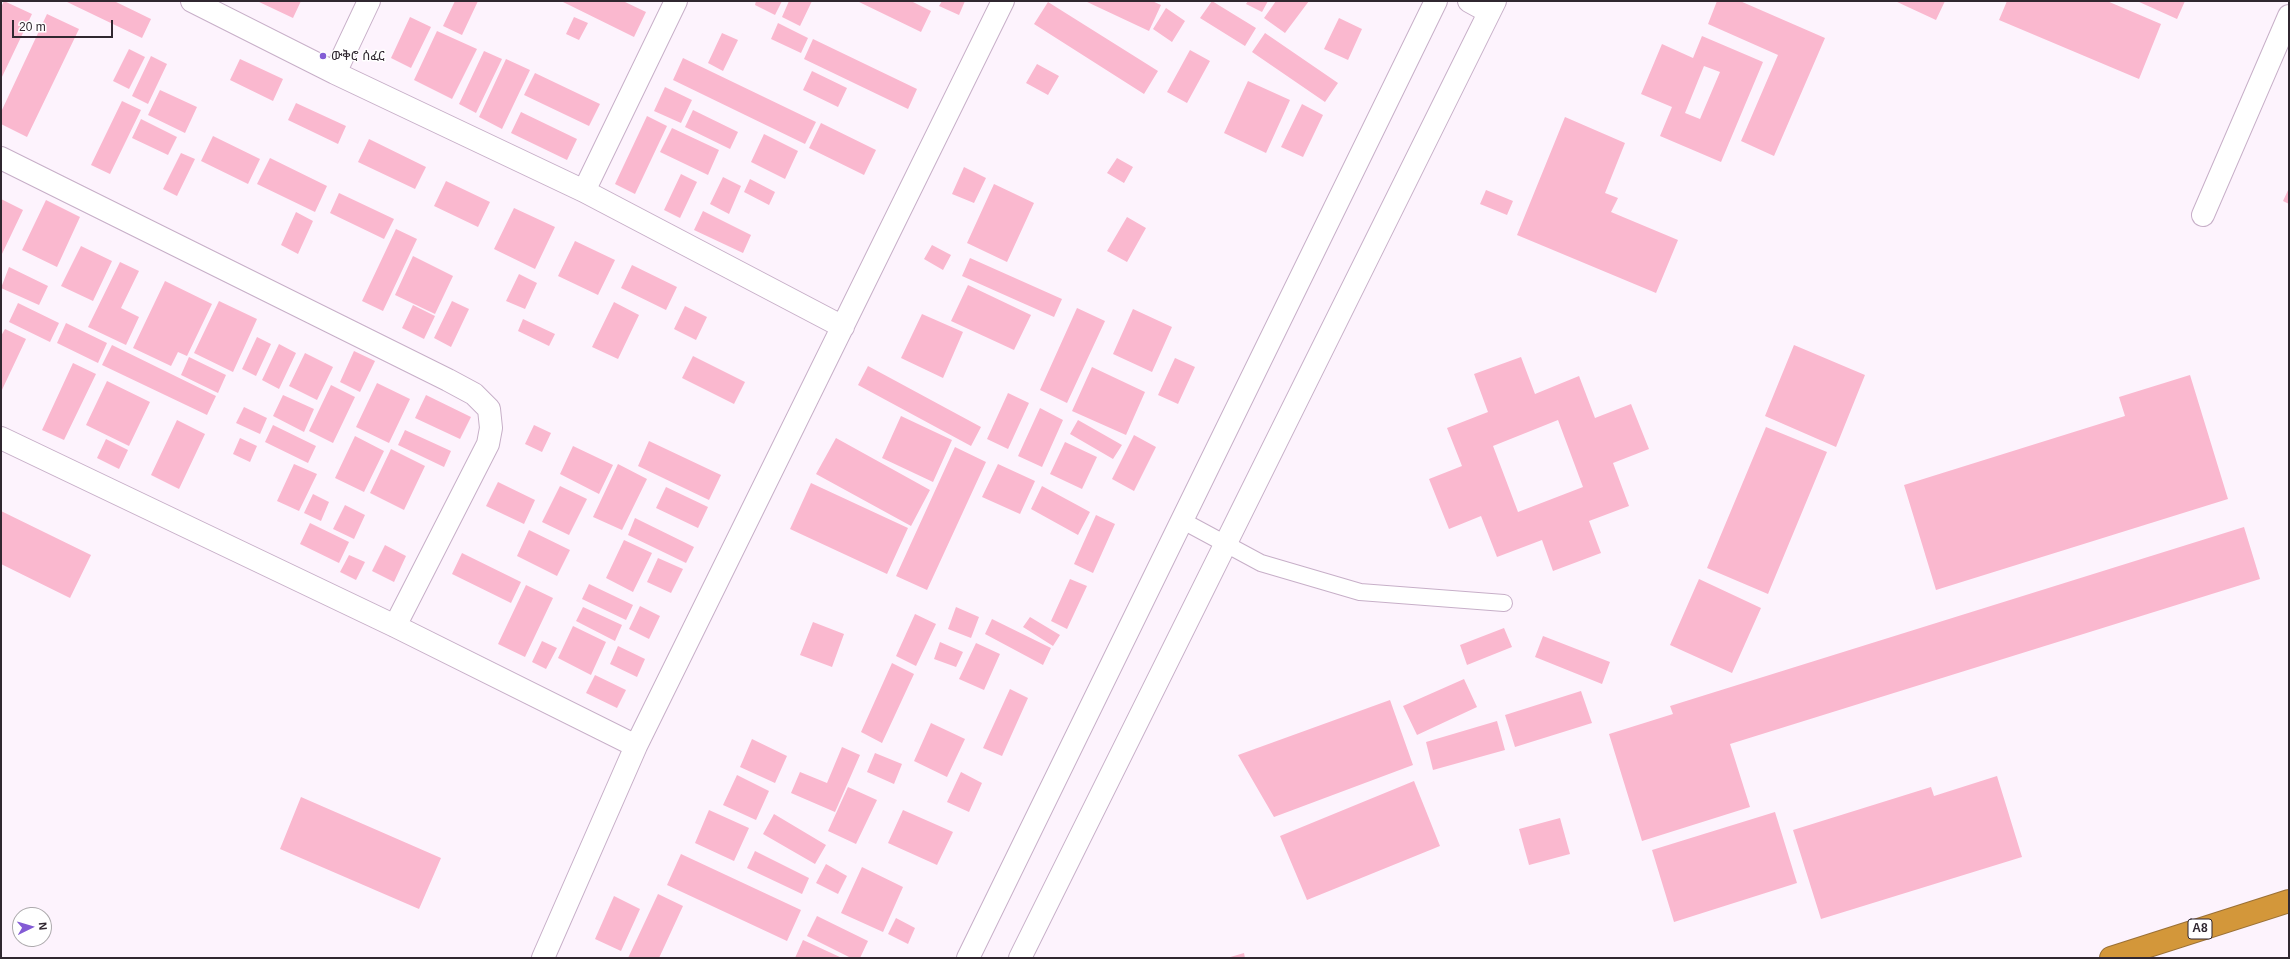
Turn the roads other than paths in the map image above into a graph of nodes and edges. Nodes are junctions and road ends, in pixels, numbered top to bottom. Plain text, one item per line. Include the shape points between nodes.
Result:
1 (192, 1) edge
2 (369, 1) edge
3 (676, 1) edge
4 (1003, 1) edge
5 (1436, 1) edge
6 (1469, 1) edge
7 (1492, 6) edge
8 (2289, 16) edge
9 (336, 73) junction
10 (1, 158) edge
11 (584, 191) junction
12 (2204, 215) dead end
13 (842, 327) junction
14 (1, 438) edge
15 (1183, 521) junction
16 (1225, 543) junction
17 (1504, 603) dead end
18 (395, 626) junction
19 (636, 746) junction
20 (2289, 900) edge
21 (543, 958) edge
22 (968, 958) edge
23 (1020, 958) edge
24 (2111, 958) edge

1 - 9 street
2 - 9 street
3 - 11 street
4 - 13 street
5 - 15 street
6 - 7 street
7 - 16 street
8 - 12 street
9 - 11 street
10 - 18 street via 448,380 474,394 489,409 491,428 488,444
11 - 13 street
13 - 19 street
14 - 18 street
15 - 16 lane
15 - 22 street
16 - 17 lane via 1261,563 1360,592
16 - 23 street
18 - 19 street
19 - 21 street
20 - 24 highway, A8

